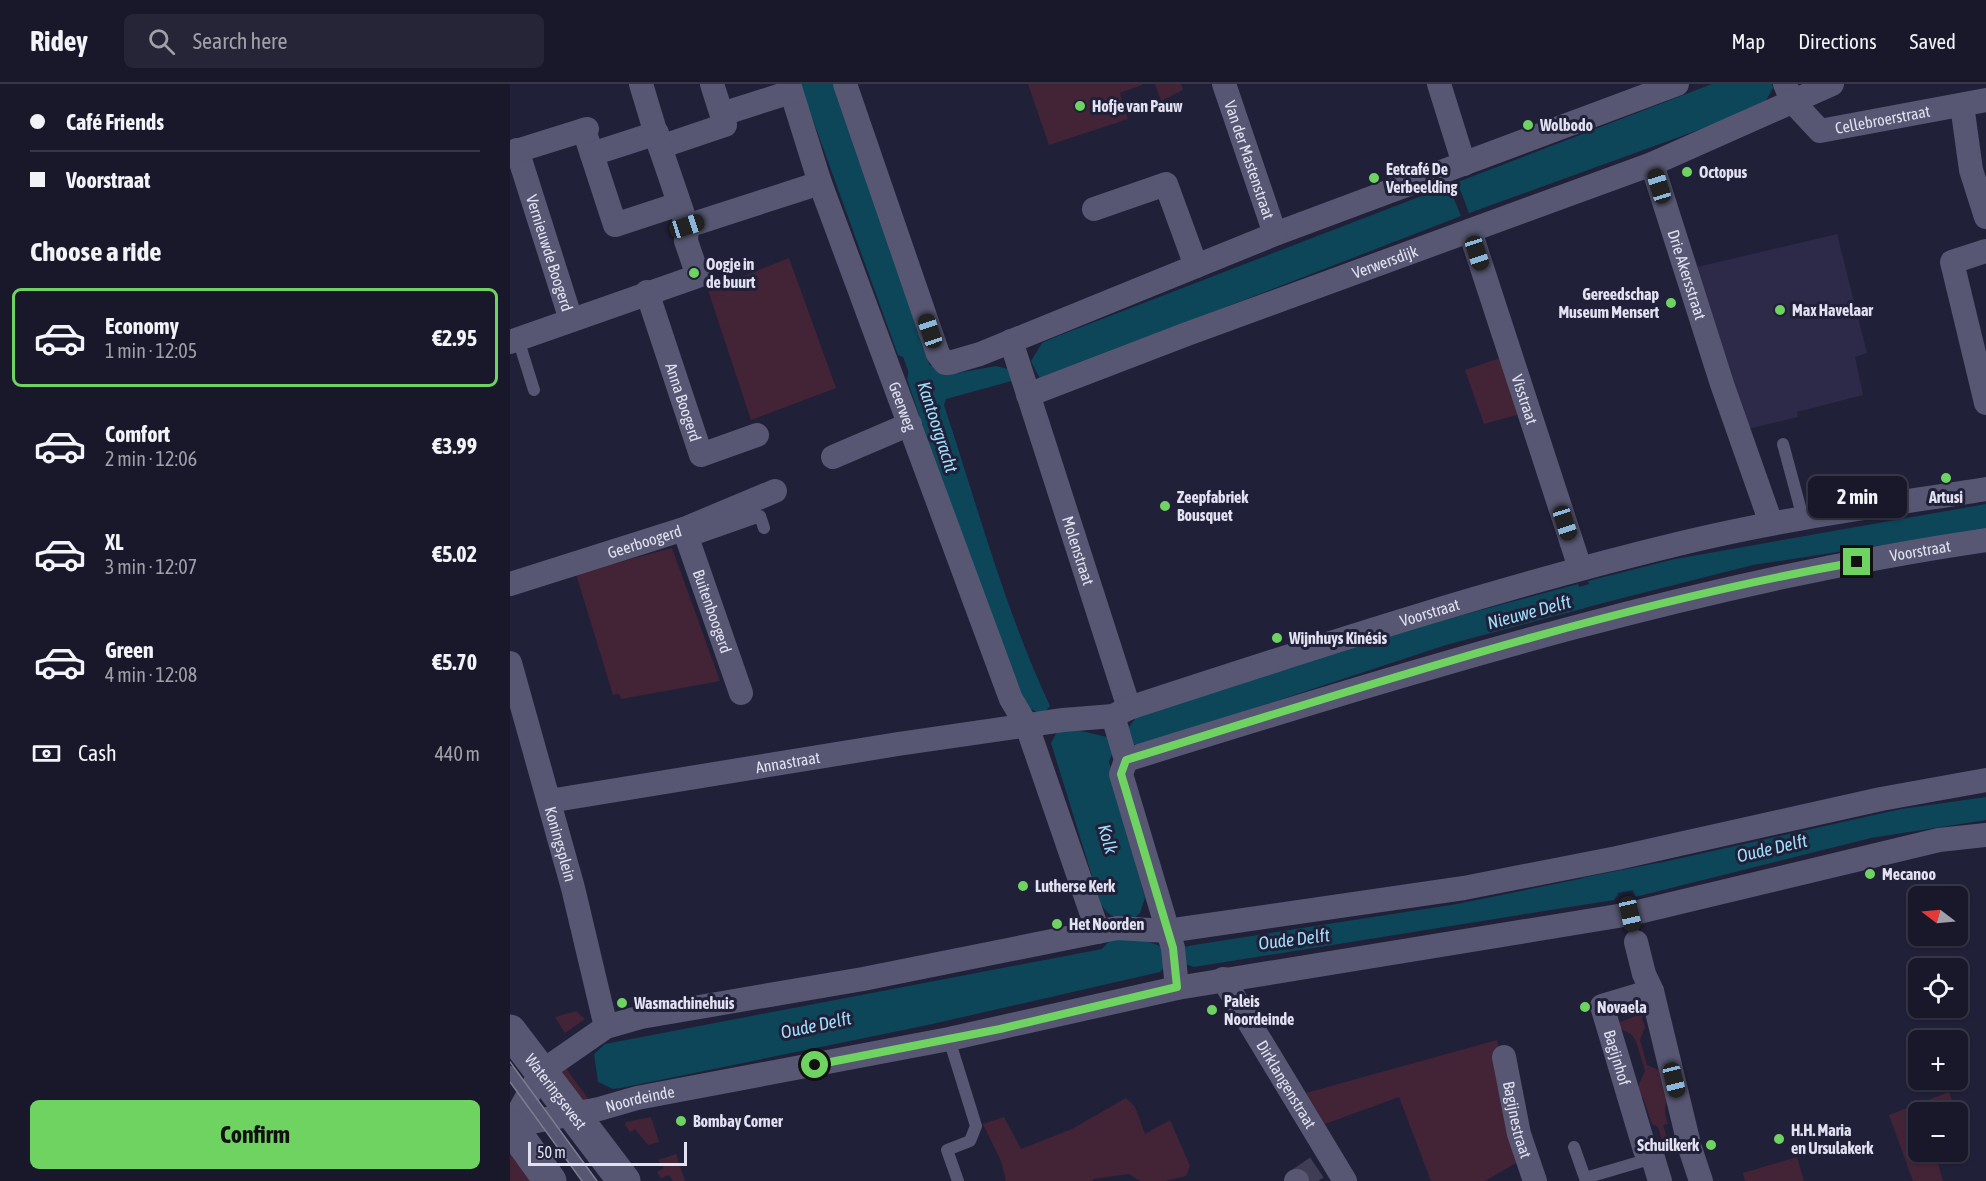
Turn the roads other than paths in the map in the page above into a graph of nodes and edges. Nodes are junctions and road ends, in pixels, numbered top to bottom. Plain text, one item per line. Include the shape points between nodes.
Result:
1 (641, 84) edge
2 (712, 84) edge
3 (845, 84) edge
4 (1224, 84) edge
5 (1439, 84) edge
6 (1677, 84) edge
7 (1832, 84) edge
8 (790, 88) edge
9 (1788, 92) edge
10 (1986, 100) edge
11 (1962, 105) junction
12 (722, 114) junction
13 (658, 140) junction
14 (513, 151) edge
15 (592, 154) junction
16 (1464, 164) junction
17 (1652, 164) junction
18 (820, 183) junction
19 (1094, 209) dead end
20 (683, 215) junction
21 (1986, 217) edge
22 (1470, 231) junction
23 (1275, 234) junction
24 (1986, 251) edge
25 (1196, 266) junction
26 (647, 292) junction
27 (571, 320) junction
28 (514, 341) edge
29 (1014, 350) junction
30 (1026, 389) junction
31 (534, 390) dead end
32 (1986, 403) edge
33 (910, 424) junction
34 (756, 435) dead end
35 (1783, 444) dead end
36 (833, 457) dead end
37 (1986, 489) edge
38 (775, 491) dead end
39 (1803, 518) junction
40 (1771, 524) junction
41 (764, 528) dead end
42 (687, 535) junction
43 (1986, 540) edge
44 (1580, 568) junction
45 (510, 584) edge
46 (510, 663) edge
47 (741, 693) dead end
48 (1046, 723) junction
49 (1122, 733) junction
50 (1986, 780) edge
51 (549, 801) junction
52 (1986, 835) edge
53 (1630, 914) junction
54 (1116, 930) junction
55 (1636, 942) joint
56 (1173, 958) junction
57 (1223, 979) junction
58 (1652, 991) junction
59 (606, 1027) junction
60 (510, 1031) edge
61 (949, 1039) junction
62 (1504, 1057) dead end
63 (526, 1080) edge
64 (560, 1117) junction
65 (510, 1126) edge
66 (1574, 1147) dead end
67 (1690, 1148) junction
68 (1653, 1158) junction
69 (1586, 1180) edge
70 (550, 1181) edge
71 (590, 1181) edge
72 (624, 1181) edge
73 (958, 1181) edge
74 (1345, 1181) edge
75 (1535, 1181) edge
76 (1660, 1181) edge
77 (1701, 1181) edge

1 - 13 street
2 - 12 street
3 - 29 street via 938,354 949,363
4 - 23 street, Van der Mastenstraat
5 - 16 street
6 - 16 street
7 - 9 street, Verwersdijk
8 - 12 street
8 - 18 street, Geerweg
9 - 11 street, Cellebroerstraat via 1820,131
9 - 17 street, Verwersdijk
10 - 11 street, Cellebroerstraat
11 - 21 street via 1971,170
12 - 13 street via 725,125
13 - 15 street
13 - 20 street
14 - 15 street, Vernieuwde Boogerd via 586,130
14 - 27 street, Vernieuwde Boogerd
15 - 20 street, Vernieuwde Boogerd via 615,225
16 - 23 street
17 - 22 street, Verwersdijk
17 - 40 street, Drie Akersstraat
18 - 20 street
18 - 33 street, Geerweg
19 - 25 street via 1166,184
20 - 26 street via 686,241 698,276
22 - 30 street, Verwersdijk
22 - 44 street, Visstraat
23 - 25 street
24 - 32 street via 1952,262
25 - 29 street
26 - 27 street
26 - 34 street, Anna Boogerd via 701,455
27 - 28 street
28 - 31 lane
29 - 30 street
30 - 49 street, Molenstraat
33 - 36 street
33 - 48 street, Geerweg via 1011,699
35 - 39 lane
37 - 39 street, Voorstraat
38 - 42 street, Geerboogerd
39 - 40 street, Voorstraat
40 - 44 street, Voorstraat
41 - 42 lane via 760,516
42 - 45 street, Geerboogerd
42 - 47 street, Buitenboogerd
43 - 49 street, Voorstraat via 1792,573 1442,664
44 - 49 street, Voorstraat via 1297,653
46 - 51 street, Koningsplein
48 - 49 street
48 - 51 street, Annastraat
48 - 54 street
49 - 56 street via 1121,774
50 - 56 street via 1464,888
51 - 59 street, Koningsplein
52 - 53 street via 1939,840
53 - 55 lane
53 - 57 street
54 - 56 street
54 - 59 street via 862,980 641,1017
55 - 58 street
56 - 57 street, Noordeinde
56 - 61 street, Noordeinde
57 - 74 street, Dirklangenstraat via 1326,1161
58 - 67 street
58 - 68 street, Bagijnhof via 1602,1006 1645,1150
59 - 63 street
60 - 63 main road, Wateringsevest
61 - 64 street, Noordeinde via 638,1098
61 - 73 lane via 976,1126 970,1141 947,1150
62 - 75 street, Bagijnestraat via 1519,1134
63 - 64 main road, Wateringsevest
63 - 65 street
64 - 65 street, Noordeinde
64 - 71 lane, Wateringsevest
64 - 72 main road, Wateringsevest
65 - 70 main road
66 - 69 lane
67 - 68 street
67 - 77 street
68 - 69 lane
68 - 76 street, Bagijnhof

